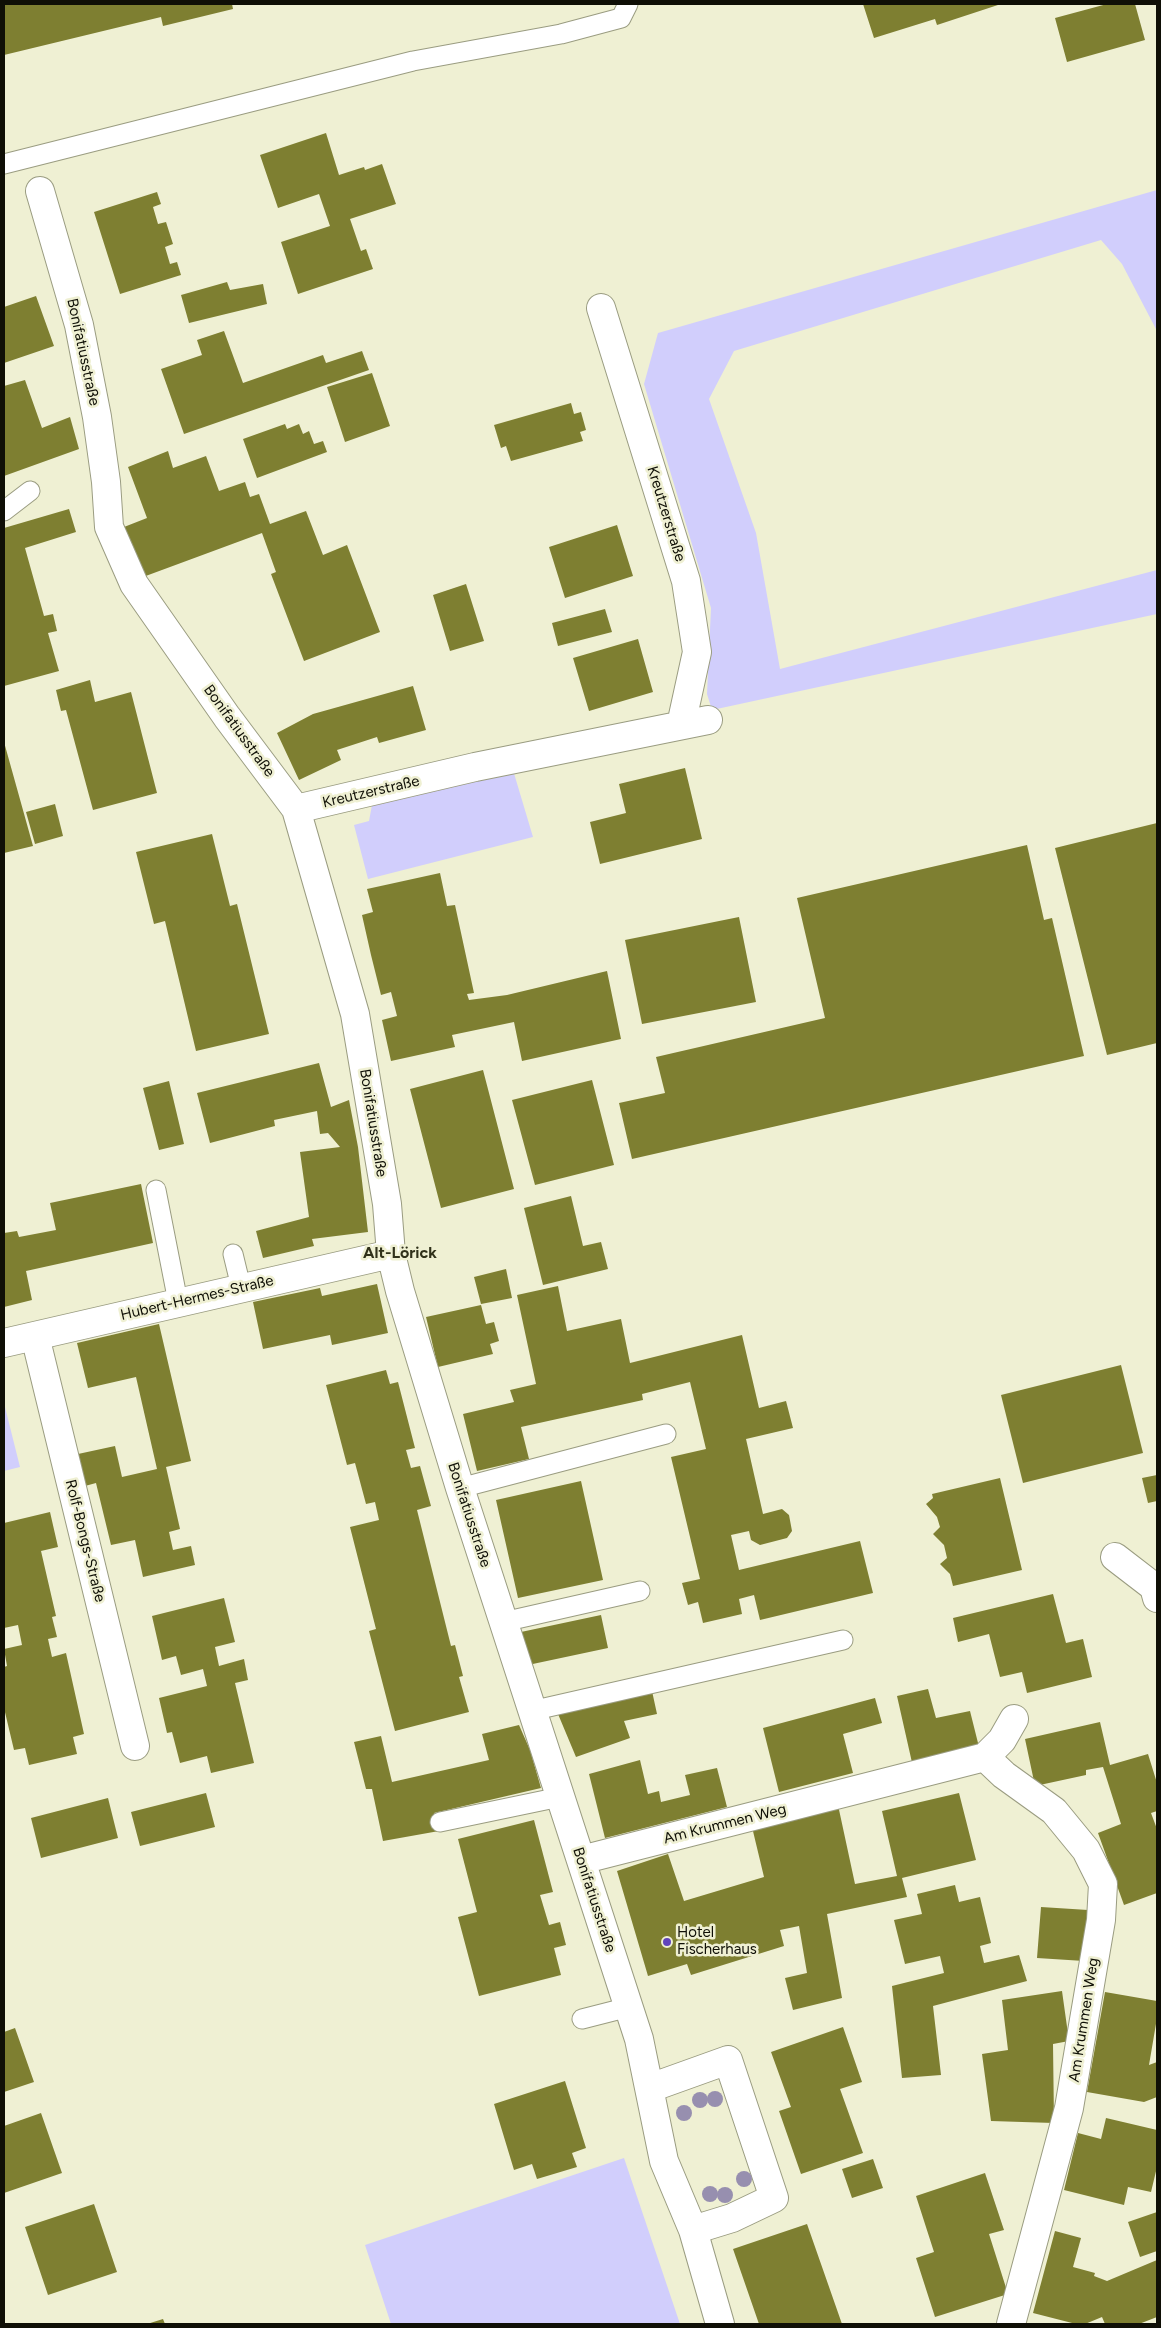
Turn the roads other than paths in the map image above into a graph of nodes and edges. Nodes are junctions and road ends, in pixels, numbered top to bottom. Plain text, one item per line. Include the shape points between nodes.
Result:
1 (628, 4) edge
2 (4, 164) edge
3 (40, 191) dead end
4 (601, 308) dead end
5 (30, 491) dead end
6 (4, 511) edge
7 (708, 720) dead end
8 (682, 725) junction
9 (296, 810) junction
10 (156, 1190) dead end
11 (233, 1254) dead end
12 (391, 1254) junction
13 (241, 1287) junction
14 (178, 1302) junction
15 (35, 1336) junction
16 (4, 1343) edge
17 (666, 1434) dead end
18 (460, 1488) junction
19 (1116, 1557) dead end
20 (640, 1591) dead end
21 (1157, 1598) edge
22 (503, 1622) junction
23 (843, 1640) dead end
24 (531, 1711) junction
25 (1014, 1719) dead end
26 (135, 1746) dead end
27 (985, 1757) junction
28 (560, 1797) junction
29 (440, 1822) dead end
30 (581, 1860) junction
31 (629, 2007) junction
32 (582, 2020) dead end
33 (650, 2088) junction
34 (693, 2230) junction
35 (720, 2324) edge
36 (1011, 2324) edge

1 - 2 lane via 621,18 561,34 413,61
3 - 9 street, Bonifatiusstraße via 79,325 97,417 109,527 134,584
4 - 8 street, Kreutzerstraße via 686,581 697,652
5 - 6 lane
7 - 8 street, Kreutzerstraße
8 - 9 street, Kreutzerstraße via 475,767
9 - 12 street, Bonifatiusstraße via 355,1014 387,1204
10 - 14 lane
11 - 13 lane
12 - 13 street, Hubert-Hermes-Straße
12 - 18 street, Bonifatiusstraße
13 - 14 street, Hubert-Hermes-Straße
14 - 15 street, Hubert-Hermes-Straße
15 - 16 street, Hubert-Hermes-Straße
15 - 26 street, Rolf-Bongs-Straße
17 - 18 lane
18 - 22 street, Bonifatiusstraße
19 - 21 street via 1154,1587
20 - 22 lane
22 - 24 street, Bonifatiusstraße
23 - 24 lane
24 - 28 street, Bonifatiusstraße
25 - 27 street via 1002,1740
27 - 30 street, Am Krummen Weg
27 - 36 street, Am Krummen Weg via 1054,1811 1086,1850 1103,1884 1101,1920 1069,2108
28 - 29 lane
28 - 30 street, Bonifatiusstraße
30 - 31 street, Bonifatiusstraße
31 - 32 lane
31 - 33 street, Bonifatiusstraße
33 - 34 street, Bonifatiusstraße via 664,2160
33 - 34 street via 728,2060 774,2198 732,2218
34 - 35 street, Bonifatiusstraße

